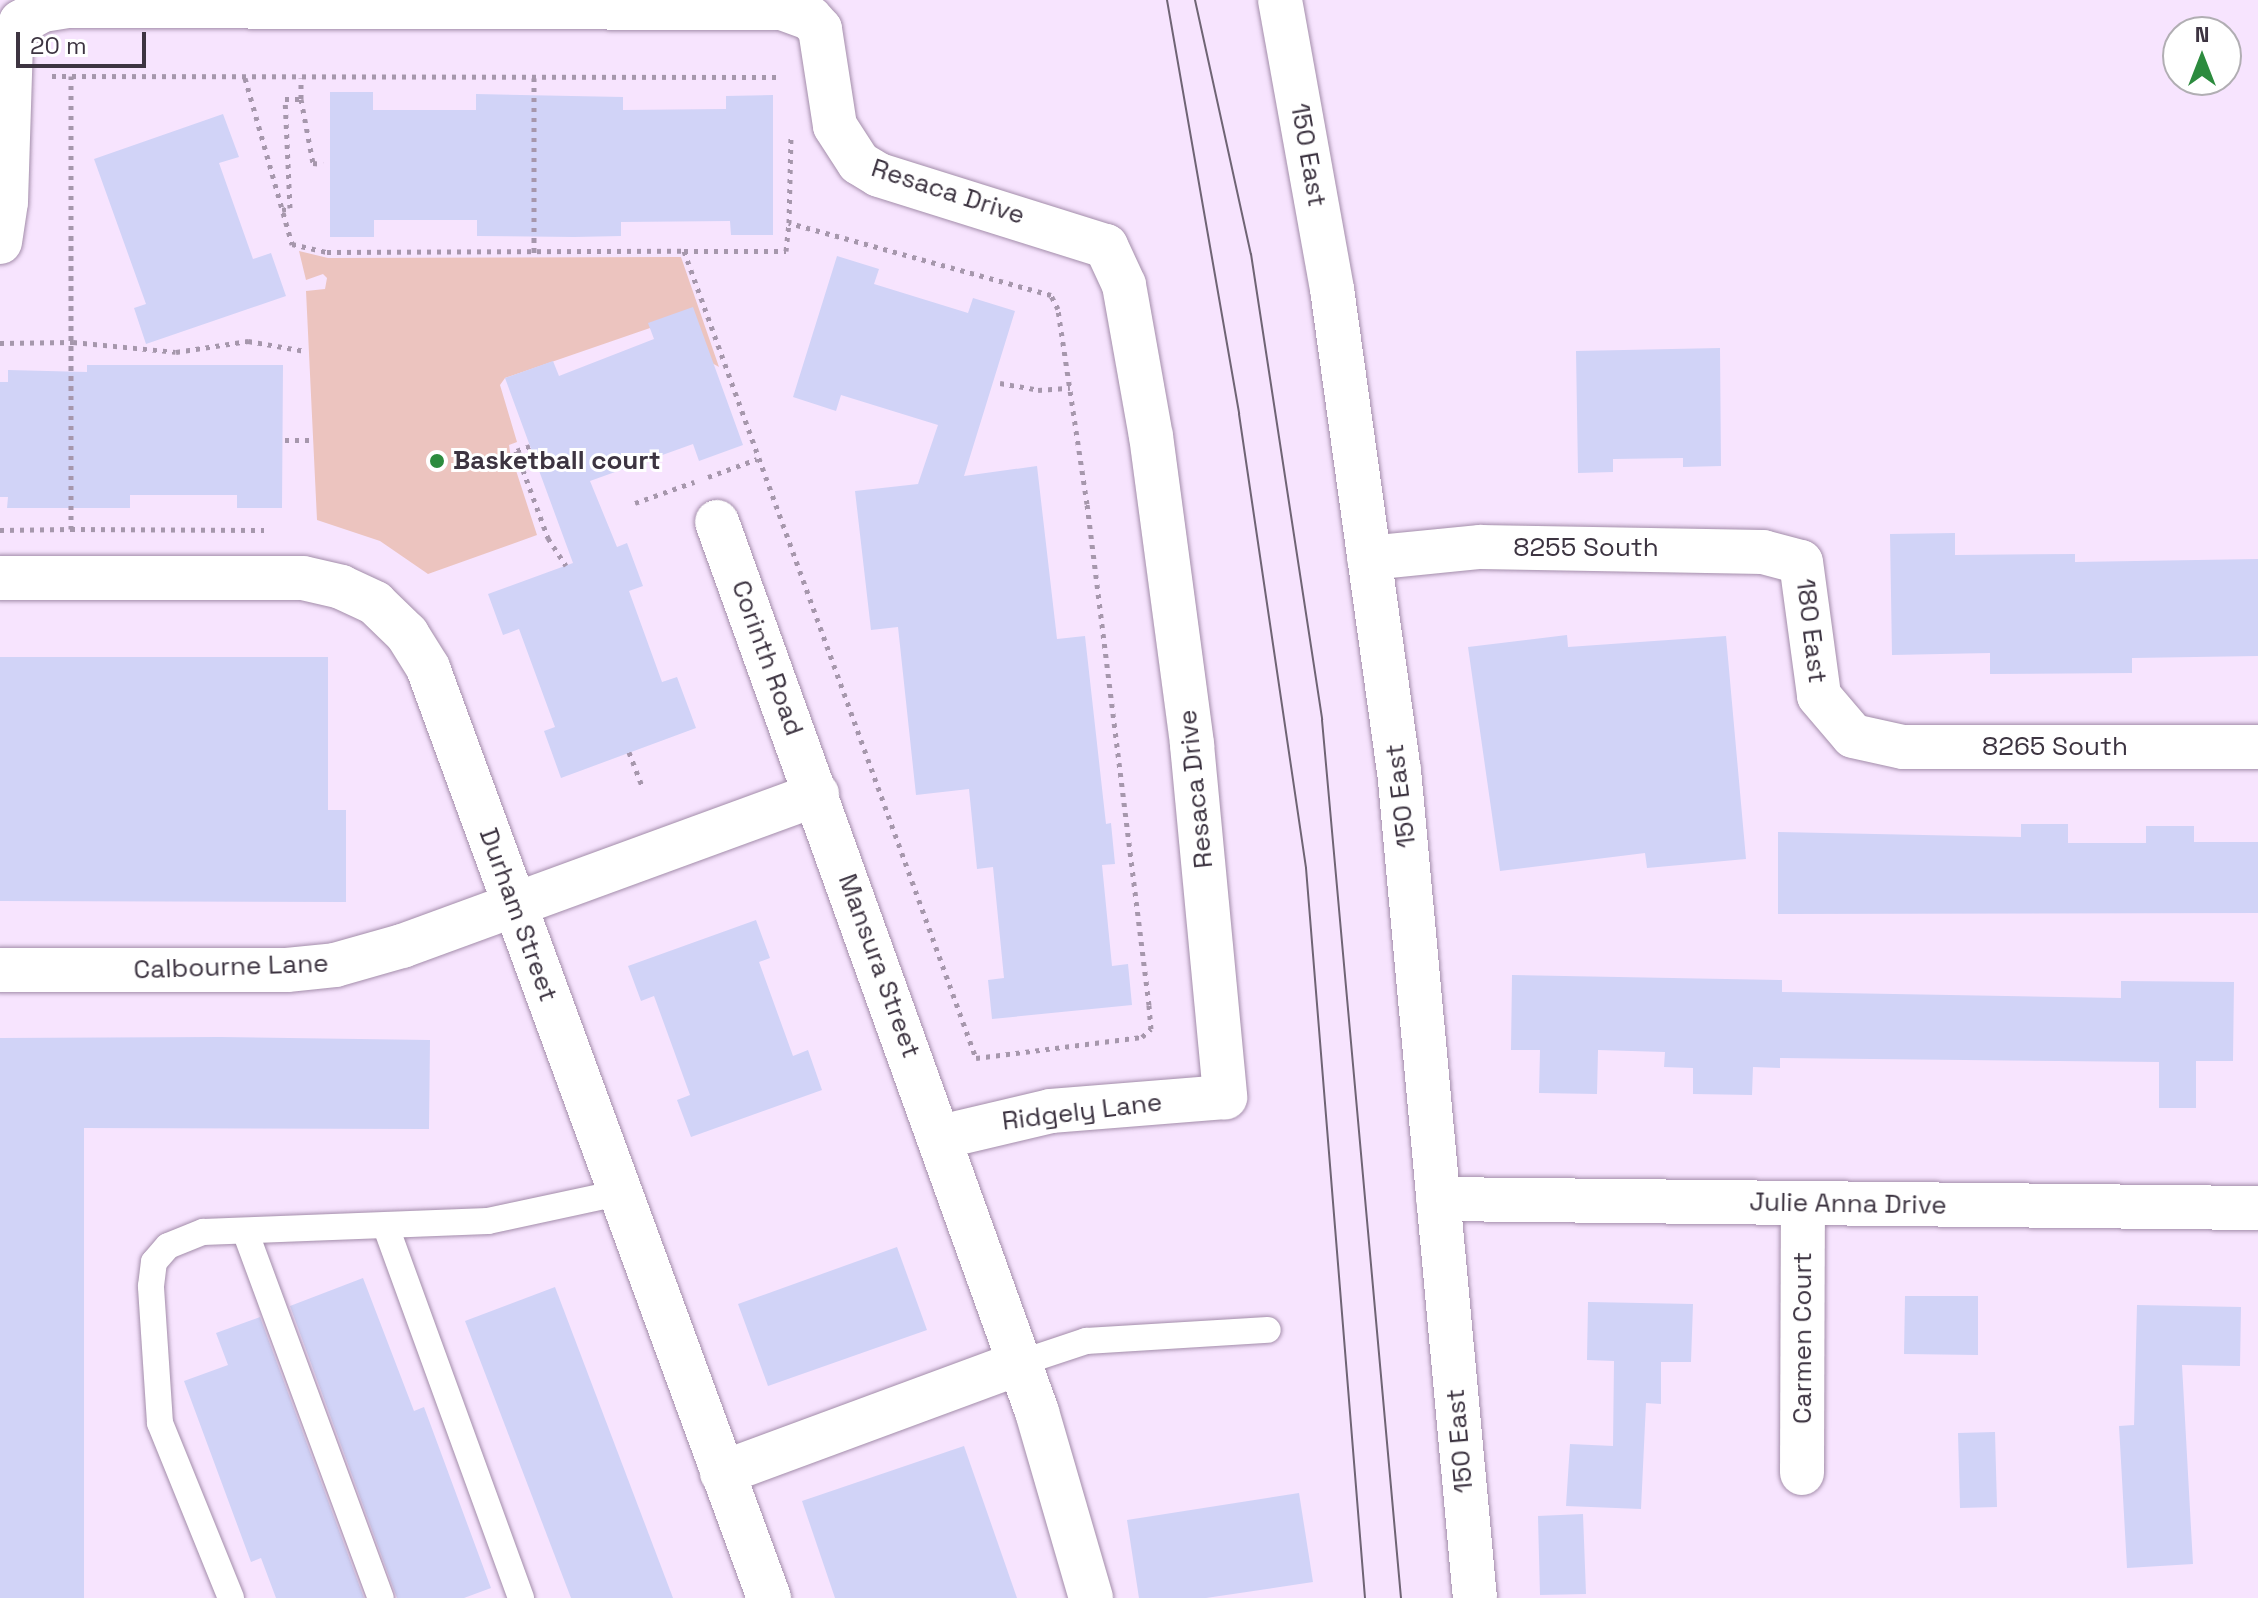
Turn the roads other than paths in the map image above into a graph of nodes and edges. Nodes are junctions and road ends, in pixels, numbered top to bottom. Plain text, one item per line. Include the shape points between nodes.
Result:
1 (1280, 0) edge
2 (0, 242) edge
3 (717, 522) dead end
4 (1369, 558) junction
5 (1801, 562) joint
6 (0, 578) edge
7 (1853, 736) joint
8 (2258, 747) edge
9 (817, 794) junction
10 (513, 906) junction
11 (0, 970) edge
12 (1225, 1097) joint
13 (941, 1137) junction
14 (619, 1193) junction
15 (1438, 1199) junction
16 (1803, 1203) junction
17 (2258, 1208) edge
18 (386, 1227) junction
19 (245, 1231) junction
20 (1268, 1330) dead end
21 (1020, 1363) junction
22 (722, 1473) junction
23 (1802, 1473) dead end
24 (231, 1598) edge
25 (381, 1598) edge
26 (521, 1598) edge
27 (769, 1598) edge
28 (1091, 1598) edge
29 (1475, 1598) edge

1 - 4 street, 150 East via 1332,289
2 - 12 street, Resaca Drive via 11,47 21,22 43,10 766,8 810,18 825,43 835,126 859,163 879,175 1087,236 1106,246 1117,264 1151,436 1184,683
3 - 9 street, Corinth Road
4 - 5 street, 8255 South via 1480,547 1725,547
4 - 15 street, 150 East via 1409,861
5 - 7 street, 180 East via 1819,696
6 - 10 street, Durham Street via 303,578 375,603 407,634 428,668
7 - 8 street, 8265 South via 1903,747
9 - 10 street, Calbourne Lane
9 - 13 street, Mansura Street
10 - 11 street, Calbourne Lane via 335,965 287,970
10 - 14 street, Durham Street
12 - 13 street, Ridgely Lane via 1051,1111
13 - 21 street, Mansura Street
14 - 18 lane via 488,1221
14 - 22 street, Durham Street
15 - 16 street, Julie Anna Drive
15 - 29 street, 150 East
16 - 17 street, Julie Anna Drive
16 - 23 street, Carmen Court
18 - 19 lane
18 - 26 lane
19 - 24 lane via 180,1237 154,1262 151,1286 160,1423
19 - 25 lane
20 - 21 lane via 1086,1341
21 - 22 street
21 - 28 street, Mansura Street
22 - 27 street, Durham Street

